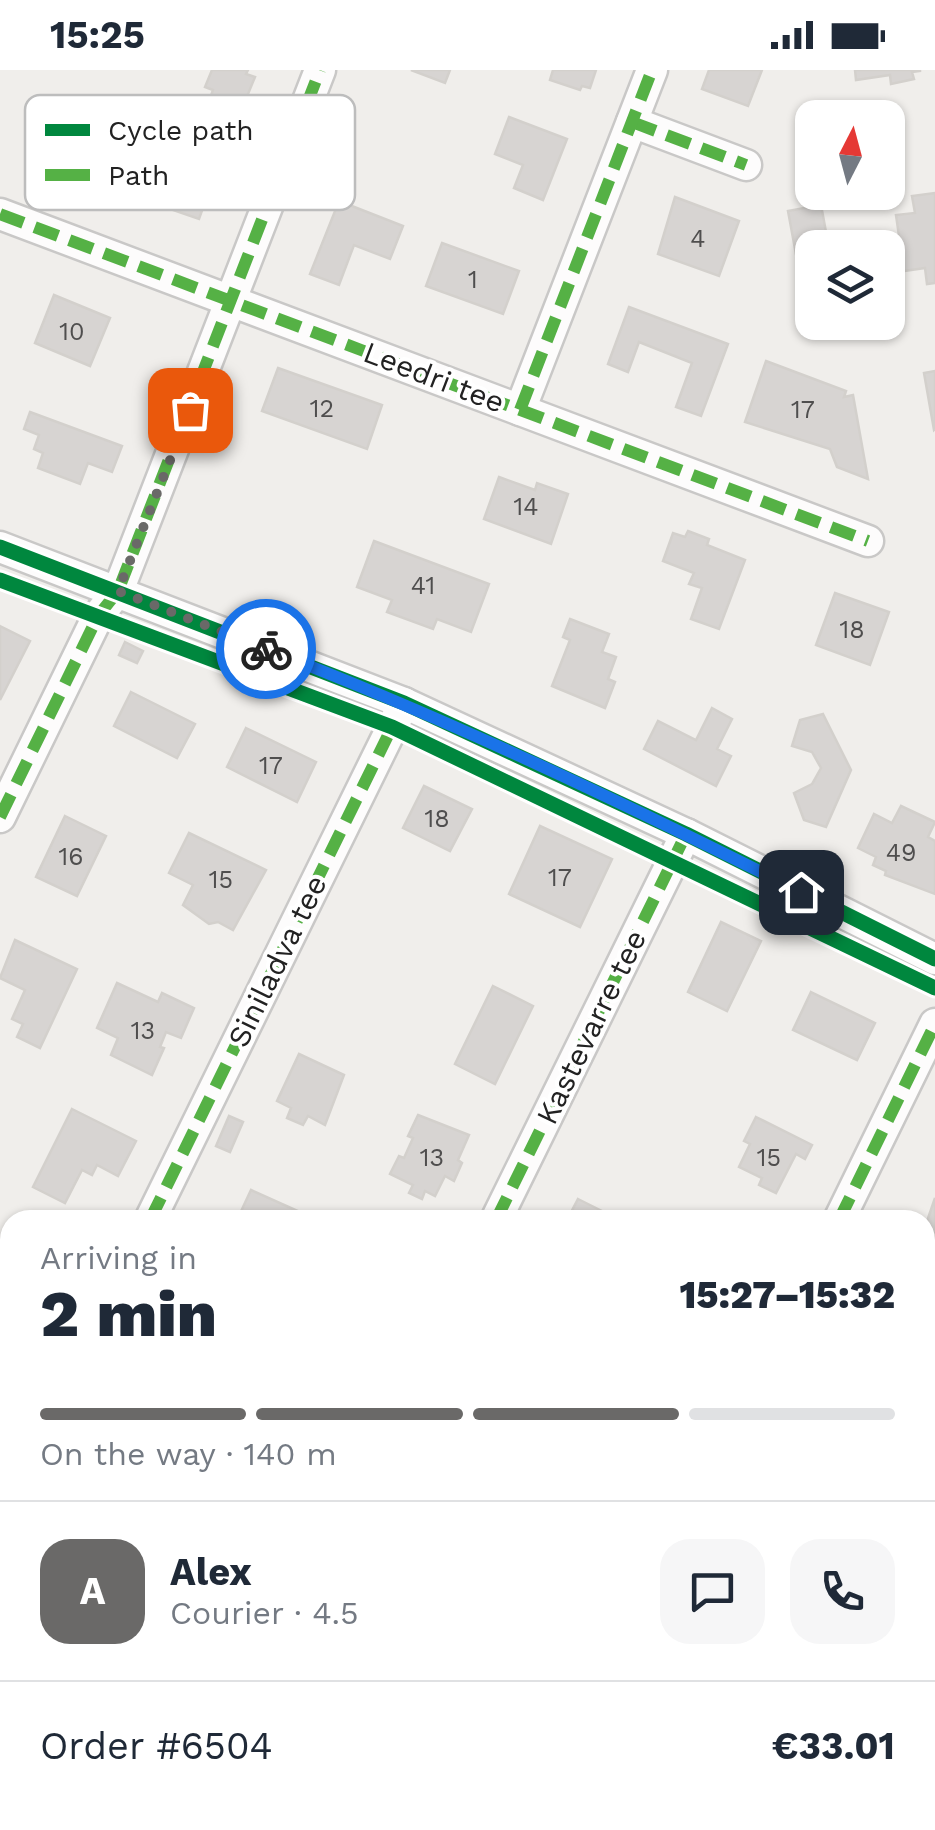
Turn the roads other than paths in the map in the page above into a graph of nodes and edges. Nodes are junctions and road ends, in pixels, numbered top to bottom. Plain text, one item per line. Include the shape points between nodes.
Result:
1 (320, 70) edge
2 (652, 70) edge
3 (311, 95) edge
4 (632, 122) junction
5 (746, 166) dead end
6 (267, 210) edge
7 (0, 214) edge
8 (232, 302) junction
9 (520, 410) junction
10 (868, 541) dead end
11 (0, 547) edge
12 (118, 591) junction
13 (404, 703) junction
14 (0, 818) edge
15 (686, 834) junction
16 (935, 959) edge
17 (935, 1024) edge
18 (155, 1210) edge
19 (501, 1210) edge
20 (844, 1210) edge

1 - 3 street
2 - 4 street
4 - 5 street
4 - 9 street
6 - 8 street
7 - 8 street, Leedri tee
8 - 9 street, Leedri tee
8 - 12 street
9 - 10 street, Leedri tee
11 - 12 street
12 - 13 street
12 - 14 street via 98,616
13 - 15 street
13 - 18 street, Siniladva tee
15 - 16 street
15 - 19 street, Kastevarre tee
17 - 20 street

